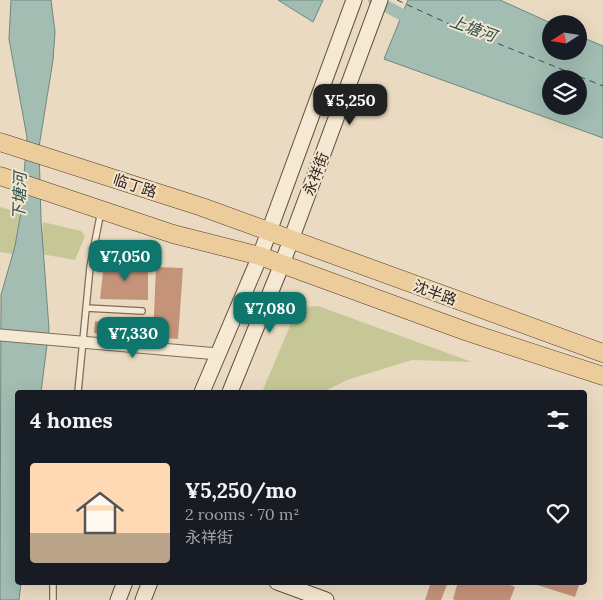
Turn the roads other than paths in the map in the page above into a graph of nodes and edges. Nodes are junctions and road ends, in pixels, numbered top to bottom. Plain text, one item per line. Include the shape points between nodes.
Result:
1 (354, 0) edge
2 (380, 0) edge
3 (2, 143) edge
4 (7, 179) edge
5 (101, 211) junction
6 (268, 232) junction
7 (290, 241) junction
8 (260, 256) junction
9 (282, 264) junction
10 (86, 308) junction
11 (142, 311) dead end
12 (0, 335) edge
13 (84, 341) junction
14 (603, 353) edge
15 (218, 354) junction
16 (603, 376) edge
17 (78, 390) edge
18 (203, 390) edge
19 (231, 390) edge
20 (53, 585) edge
21 (124, 585) edge
22 (149, 585) edge
23 (284, 585) edge
24 (52, 600) edge
25 (118, 600) edge
26 (143, 600) edge
27 (326, 600) edge

1 - 6 street, 永祥街
2 - 7 street, 永祥街
3 - 6 main road, 临丁路 via 202,207
4 - 5 main road
5 - 8 main road via 173,234
5 - 10 lane
6 - 7 main road, 沈半路
6 - 8 street, 永祥街
7 - 9 street, 永祥街
7 - 14 main road, 沈半路
8 - 9 main road, 沈半路
8 - 15 street
9 - 16 main road, 沈半路 via 468,332
9 - 19 street
10 - 11 lane
10 - 13 lane
12 - 13 street
13 - 15 street
13 - 17 lane
15 - 18 street
20 - 24 lane
21 - 25 street
22 - 26 street
23 - 27 street

